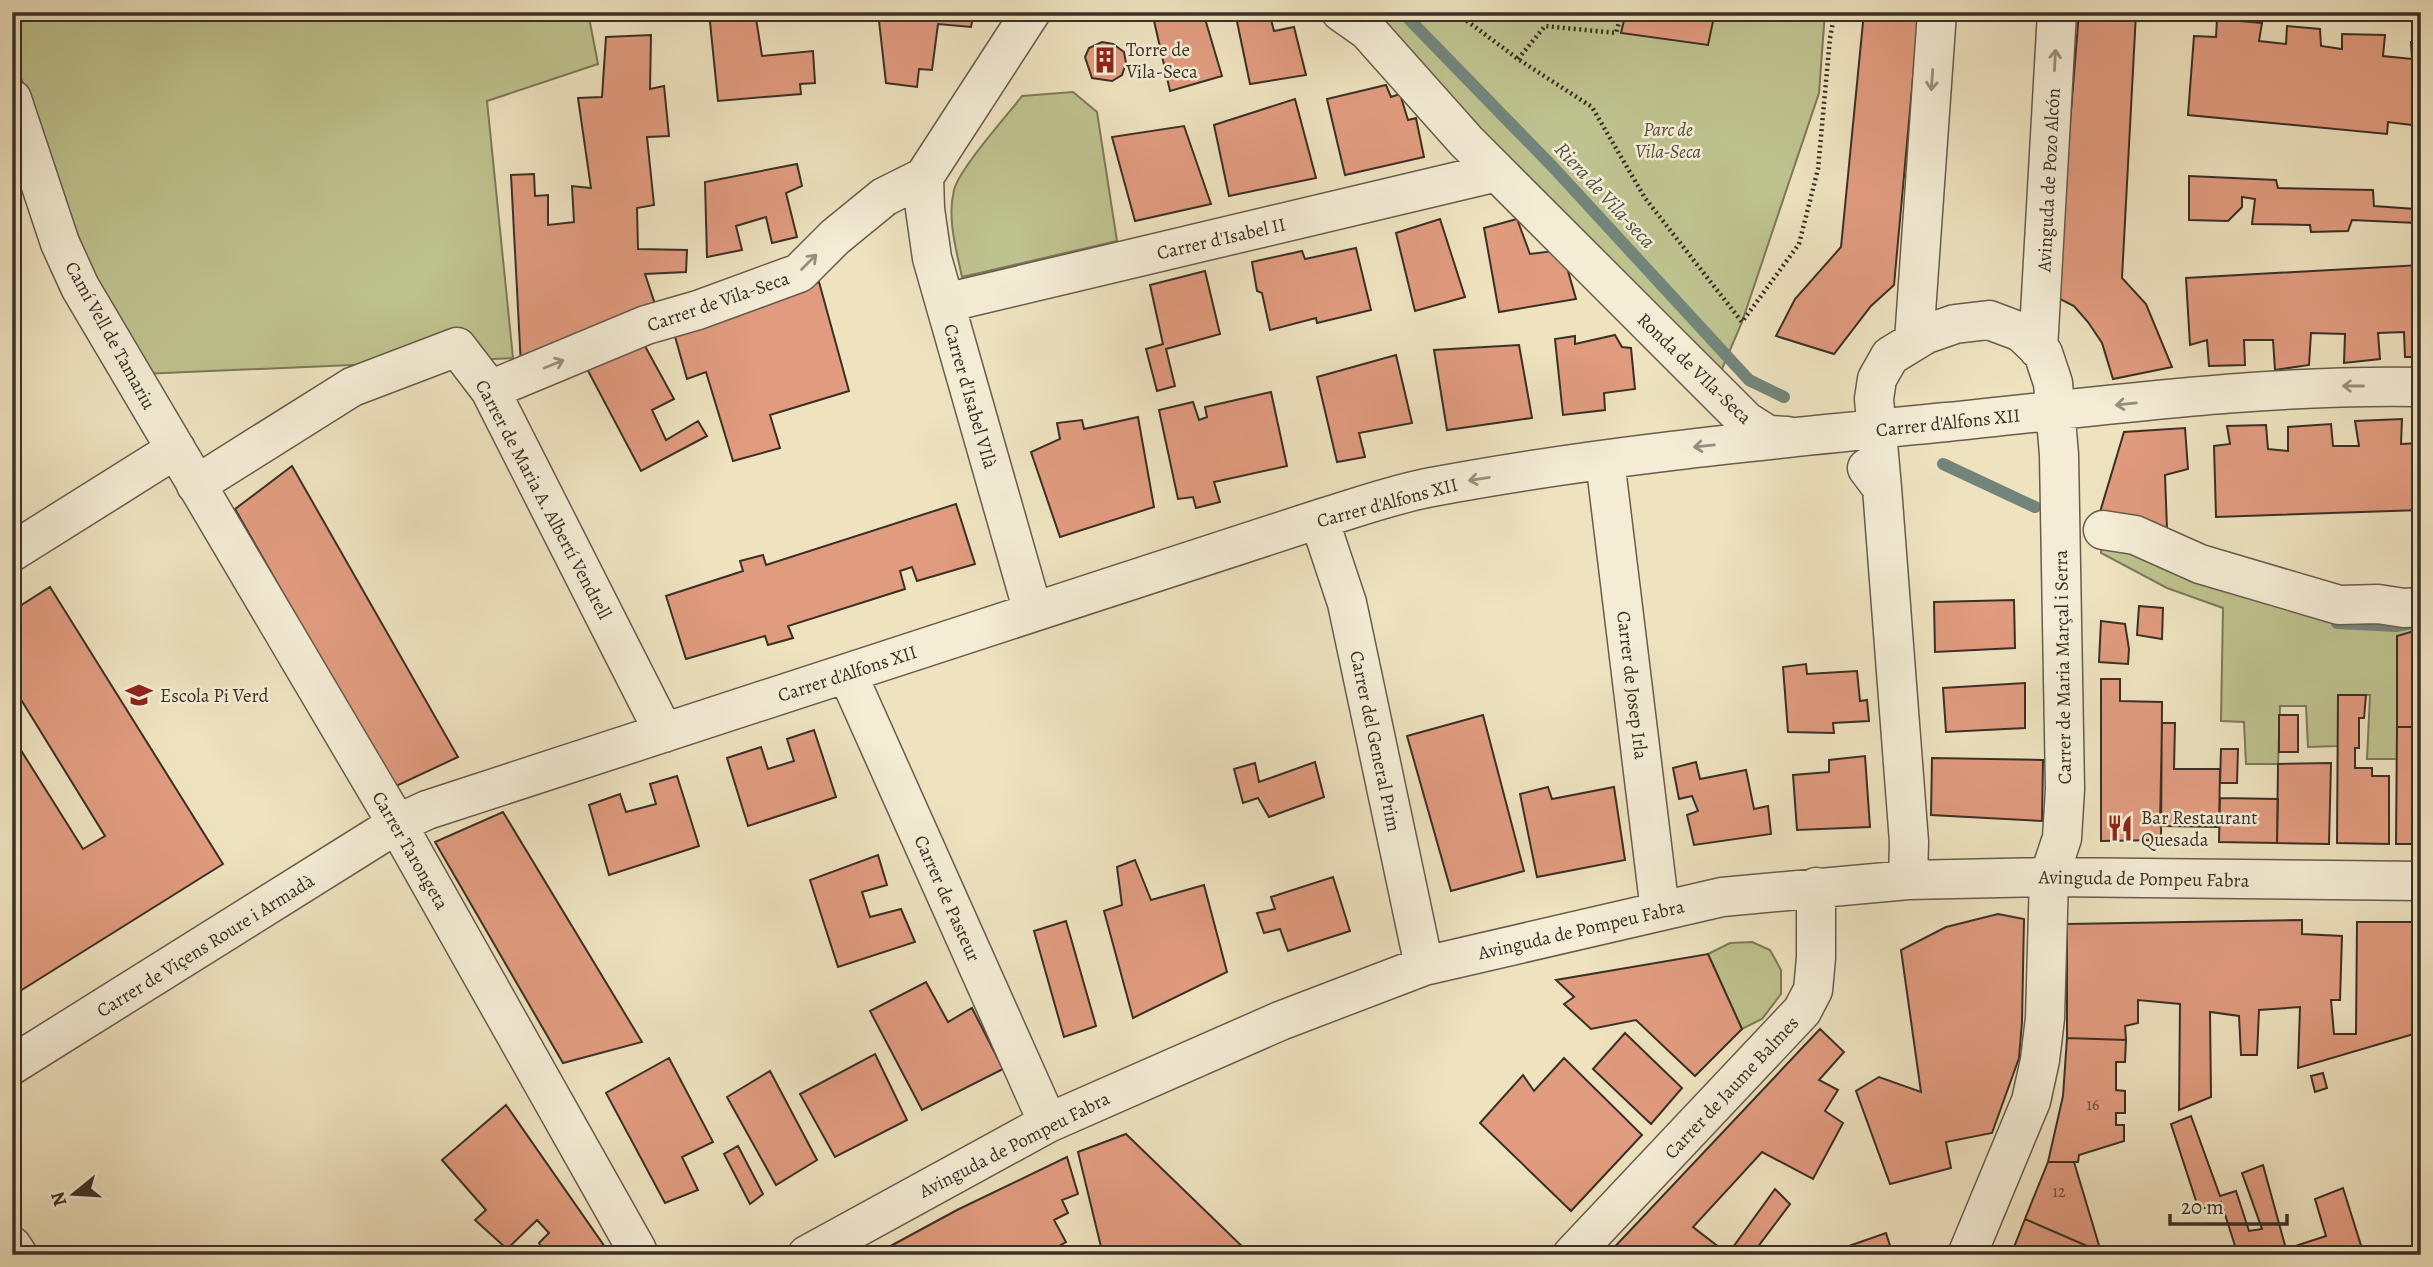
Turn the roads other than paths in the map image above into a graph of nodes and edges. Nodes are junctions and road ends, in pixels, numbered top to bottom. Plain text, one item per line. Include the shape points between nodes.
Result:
1 (1031, 12) edge
2 (1341, 12) edge
3 (1937, 12) edge
4 (2057, 12) edge
5 (12, 99) edge
6 (1497, 172) junction
7 (924, 177) junction
8 (945, 303) junction
9 (1914, 341) junction
10 (2038, 349) junction
11 (2421, 387) edge
12 (491, 390) junction
13 (2055, 411) junction
14 (1878, 429) junction
15 (1795, 437) junction
16 (176, 449) junction
17 (1605, 460) junction
18 (197, 485) junction
19 (1882, 488) junction
20 (1319, 519) junction
21 (2103, 530) dead end
22 (12, 552) edge
23 (2421, 607) edge
24 (1033, 612) junction
25 (847, 673) junction
26 (663, 733) junction
27 (397, 824) junction
28 (2049, 877) junction
29 (1908, 880) junction
30 (2421, 881) edge
31 (1816, 887) junction
32 (1660, 911) junction
33 (1424, 966) junction
34 (12, 1065) edge
35 (1048, 1123) junction
36 (12, 1246) edge
37 (18, 1255) edge
38 (637, 1255) edge
39 (807, 1255) edge
40 (1572, 1255) edge
41 (1967, 1255) edge

1 - 7 street
2 - 6 street, Ronda de VIla-Seca via 1368,32
3 -> 9 street
10 -> 4 street, Avinguda de Pozo Alcón
5 - 16 street, Camí Vell de Tamariu via 60,243 80,287
6 - 8 street, Carrer d'Isabel II
6 - 15 street, Ronda de VIla-Seca via 1746,421 1768,435
7 - 8 street, Carrer d'Isabel VIlà via 932,258
12 -> 7 street, Carrer de Vila-Seca via 646,325 799,273 884,197
8 - 24 street, Carrer d'Isabel VIlà
9 - 10 street via 1955,324 1989,320 2021,332
9 - 14 street via 1891,356 1877,379
10 - 13 street, Carrer de Maria Marçal i Serra via 2053,383
11 -> 13 street, Carrer d'Alfons XII via 2345,386
12 - 18 street, Carrer de Maria A. Albertí Vendrell via 457,347 352,387
12 - 26 street, Carrer de Maria A. Albertí Vendrell
13 - 14 street, Carrer d'Alfons XII
13 - 28 street, Carrer de Maria Marçal i Serra via 2065,789 2062,838
14 - 15 street, Carrer d'Alfons XII
14 - 19 street
15 -> 17 street, Carrer d'Alfons XII
15 - 19 street, Ronda de VIla-Seca via 1849,444
16 - 18 street, Carrer Tarongeta
16 - 22 street
17 -> 20 street, Carrer d'Alfons XII via 1429,487
17 - 32 street, Carrer de Josep Irla
18 - 27 street, Carrer Tarongeta
19 - 29 street
20 - 24 street, Carrer d'Alfons XII
20 - 33 street, Carrer del General Prim via 1347,603
21 - 23 street via 2135,535 2200,564 2339,605
24 - 25 street, Carrer d'Alfons XII
25 - 26 street, Carrer d'Alfons XII
25 - 35 street, Carrer de Pasteur
26 - 27 street, Carrer d'Alfons XII via 427,810
27 - 34 street, Carrer de Viçens Roure i Armadà
27 - 38 street, Carrer Tarongeta
28 - 29 street, Avinguda de Pompeu Fabra
28 - 30 street, Avinguda de Pompeu Fabra
28 - 41 street, Carrer de Maria Marçal i Serra via 2040,1060 2031,1101
29 - 31 street, Avinguda de Pompeu Fabra
31 - 32 street, Avinguda de Pompeu Fabra via 1722,897
31 - 40 street, Carrer de Jaume Balmes via 1813,990 1802,1011
32 - 33 street, Avinguda de Pompeu Fabra
33 - 35 street, Avinguda de Pompeu Fabra via 1280,1021
35 - 39 street, Avinguda de Pompeu Fabra
36 - 37 street

